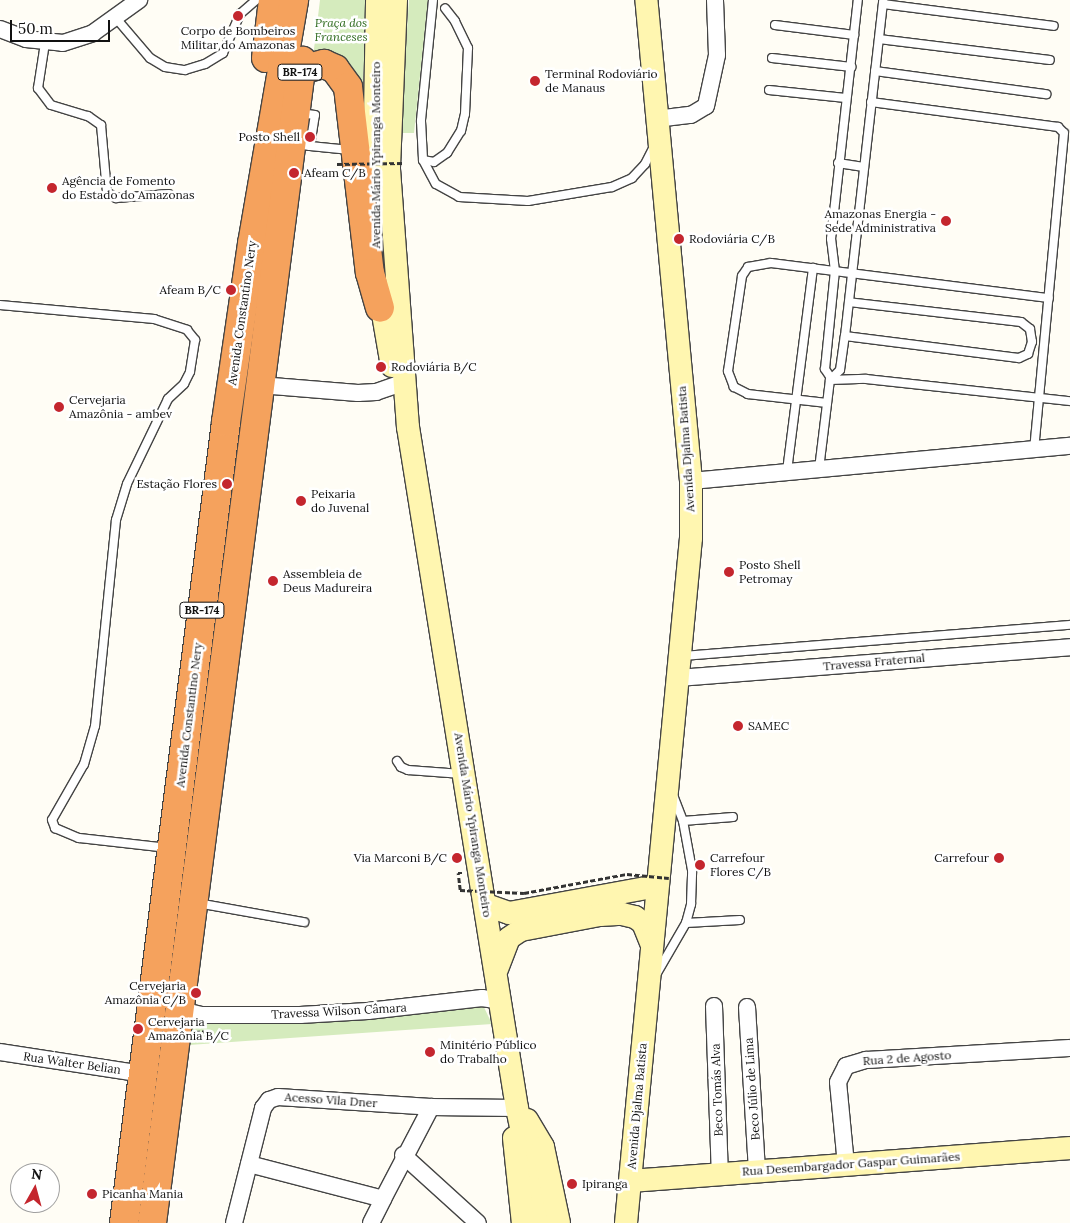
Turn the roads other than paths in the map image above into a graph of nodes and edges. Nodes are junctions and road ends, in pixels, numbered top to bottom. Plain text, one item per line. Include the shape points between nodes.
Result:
1 (139, 0) edge
2 (256, 0) edge
3 (273, 0) edge
4 (294, 0) edge
5 (310, 0) edge
6 (377, 0) edge
7 (396, 0) edge
8 (432, 0) edge
9 (646, 0) edge
10 (715, 0) edge
11 (858, 0) edge
12 (883, 2) edge
13 (444, 8) dead end
14 (115, 17) junction
15 (776, 25) dead end
16 (1054, 26) dead end
17 (0, 29) edge
18 (854, 35) junction
19 (879, 39) junction
20 (45, 43) junction
21 (772, 58) dead end
22 (1050, 60) dead end
23 (851, 67) junction
24 (301, 70) junction
25 (875, 70) junction
26 (769, 90) dead end
27 (1046, 94) dead end
28 (846, 98) junction
29 (871, 102) junction
30 (657, 128) junction
31 (300, 145) junction
32 (346, 157) junction
33 (423, 160) junction
34 (838, 163) junction
35 (864, 166) junction
36 (169, 194) dead end
37 (252, 244) junction
38 (813, 268) junction
39 (835, 271) junction
40 (852, 274) junction
41 (1049, 298) junction
42 (848, 302) junction
43 (0, 305) edge
44 (380, 308) junction
45 (845, 336) junction
46 (830, 379) junction
47 (260, 384) junction
48 (401, 384) junction
49 (1038, 397) junction
50 (798, 400) junction
51 (1070, 400) edge
52 (827, 403) junction
53 (1070, 446) edge
54 (1034, 449) junction
55 (819, 468) junction
56 (787, 471) junction
57 (691, 481) junction
58 (1070, 625) edge
59 (1070, 646) edge
60 (681, 656) junction
61 (678, 678) junction
62 (397, 761) dead end
63 (464, 774) junction
64 (667, 778) junction
65 (733, 818) dead end
66 (683, 821) junction
67 (172, 848) junction
68 (663, 882) junction
69 (195, 903) junction
70 (486, 906) junction
71 (740, 920) dead end
72 (304, 922) dead end
73 (686, 923) junction
74 (651, 944) junction
75 (496, 971) junction
76 (647, 990) junction
77 (183, 1001) junction
78 (502, 1001) junction
79 (714, 1006) dead end
80 (747, 1007) dead end
81 (1070, 1048) edge
82 (0, 1052) edge
83 (144, 1074) junction
84 (431, 1107) junction
85 (517, 1108) junction
86 (1070, 1148) edge
87 (403, 1156) junction
88 (249, 1164) junction
89 (846, 1164) junction
90 (757, 1171) junction
91 (720, 1175) junction
92 (631, 1181) junction
93 (383, 1199) junction
94 (541, 1221) edge
95 (124, 1223) edge
96 (152, 1223) edge
97 (234, 1223) edge
98 (371, 1223) edge
99 (478, 1223) edge
100 (626, 1223) edge

1 - 14 street
2 - 14 lane via 240,14 223,53 206,64 185,70 165,67 150,58
3 - 37 highway via 260,107
4 - 37 highway, Avenida Constantino Nery / BR-174
5 - 24 highway, Avenida Constantino Nery / BR-174
6 - 44 main road, Avenida Mário Ypiranga Monteiro via 374,206
7 - 48 main road, Avenida Mário Ypiranga Monteiro via 390,125 391,215
8 - 33 lane via 421,121
9 - 30 main road, Avenida Djalma Batista
10 - 30 street via 717,55 706,106
11 - 18 lane
12 - 16 lane
12 - 19 lane
13 - 33 lane via 468,48 465,114 461,131 447,153 434,162
14 - 20 street via 79,39
15 - 18 lane
17 - 20 street
18 - 23 lane
19 - 22 lane
19 - 25 lane
20 - 36 lane via 38,88 51,105 88,116 101,126 107,192 116,198
21 - 23 lane
23 - 28 lane
24 - 31 highway, Avenida Constantino Nery / BR-174 via 294,113
24 - 32 highway via 324,64 342,76 348,87
25 - 27 lane
25 - 29 lane
26 - 28 lane
28 - 34 lane
29 - 35 lane
29 - 41 lane via 1058,126 1064,133
30 - 33 lane via 645,164 632,178 612,187 528,201 459,197 436,184
30 - 57 main road, Avenida Djalma Batista
31 - 32 lane
31 - 47 highway, Avenida Constantino Nery / BR-174
32 - 44 highway
34 - 35 lane
34 - 39 lane via 831,239
35 - 40 lane
37 - 67 highway, Avenida Constantino Nery / BR-174
38 - 39 lane
38 - 50 lane
38 - 50 lane via 771,263 748,267 742,276 728,371 734,387 748,394
39 - 40 lane
39 - 46 lane via 825,370
40 - 41 lane
40 - 42 lane
41 - 49 lane
42 - 45 lane
42 - 45 lane via 1021,322 1030,330 1032,342 1028,354 1018,358
43 - 67 lane via 154,320 188,330 195,340 190,372 184,384 168,399 127,484 116,520 95,726 84,764 52,820 55,828 79,838
44 - 48 main road, Avenida Mário Ypiranga Monteiro
45 - 46 lane via 840,370
46 - 49 lane via 866,378
46 - 52 lane
47 - 48 street via 358,393
47 - 69 highway, Avenida Constantino Nery / BR-174
48 - 63 main road, Avenida Mário Ypiranga Monteiro
49 - 51 lane
49 - 54 lane
50 - 52 lane
50 - 56 lane
52 - 55 lane
53 - 54 street
54 - 55 street
55 - 56 street
56 - 57 street
57 - 60 main road, Avenida Djalma Batista via 691,538
58 - 60 lane
59 - 61 street, Travessa Fraternal
60 - 61 main road, Avenida Djalma Batista
61 - 64 main road, Avenida Djalma Batista
62 - 63 lane via 408,770
63 - 70 main road, Avenida Mário Ypiranga Monteiro
64 - 66 lane, Avenida Djalma Batista
64 - 68 main road, Avenida Djalma Batista
65 - 66 lane
66 - 73 lane, Avenida Djalma Batista via 692,870 691,904
67 - 83 highway, Avenida Constantino Nery / BR-174
68 - 70 main road via 509,913
68 - 74 main road, Avenida Djalma Batista
69 - 72 lane
69 - 77 highway, Avenida Constantino Nery / BR-174
70 - 75 main road, Avenida Mário Ypiranga Monteiro
71 - 73 lane
73 - 76 lane, Avenida Djalma Batista
74 - 75 main road via 643,923 635,917 600,915 521,930 508,938
74 - 76 main road, Avenida Djalma Batista
75 - 78 main road, Avenida Mário Ypiranga Monteiro
76 - 92 main road, Avenida Djalma Batista
77 - 78 street, Travessa Wilson Câmara via 188,1012 202,1015 300,1015 482,998
77 - 96 highway, Avenida Constantino Nery / BR-174
78 - 85 main road, Avenida Mário Ypiranga Monteiro
79 - 91 street, Beco Tomás Alva
80 - 90 street, Beco Júlio de Lima
81 - 89 street, Rua 2 de Agosto via 866,1060 846,1066 838,1082
82 - 83 street, Rua Walter Belian
83 - 95 highway, Avenida Constantino Nery / BR-174
84 - 85 street, Acesso Vila Dner
84 - 87 street
84 - 88 street, Acesso Vila Dner via 278,1097 262,1108
85 - 94 main road, Avenida Mário Ypiranga Monteiro
86 - 89 main road, Rua Desembargador Gaspar Guimarães
87 - 93 street
87 - 99 street
88 - 93 street
88 - 97 street, Acesso Vila Dner
89 - 90 main road, Rua Desembargador Gaspar Guimarães
90 - 91 main road, Rua Desembargador Gaspar Guimarães
91 - 92 main road, Rua Desembargador Gaspar Guimarães
92 - 100 main road, Avenida Djalma Batista
93 - 98 street

